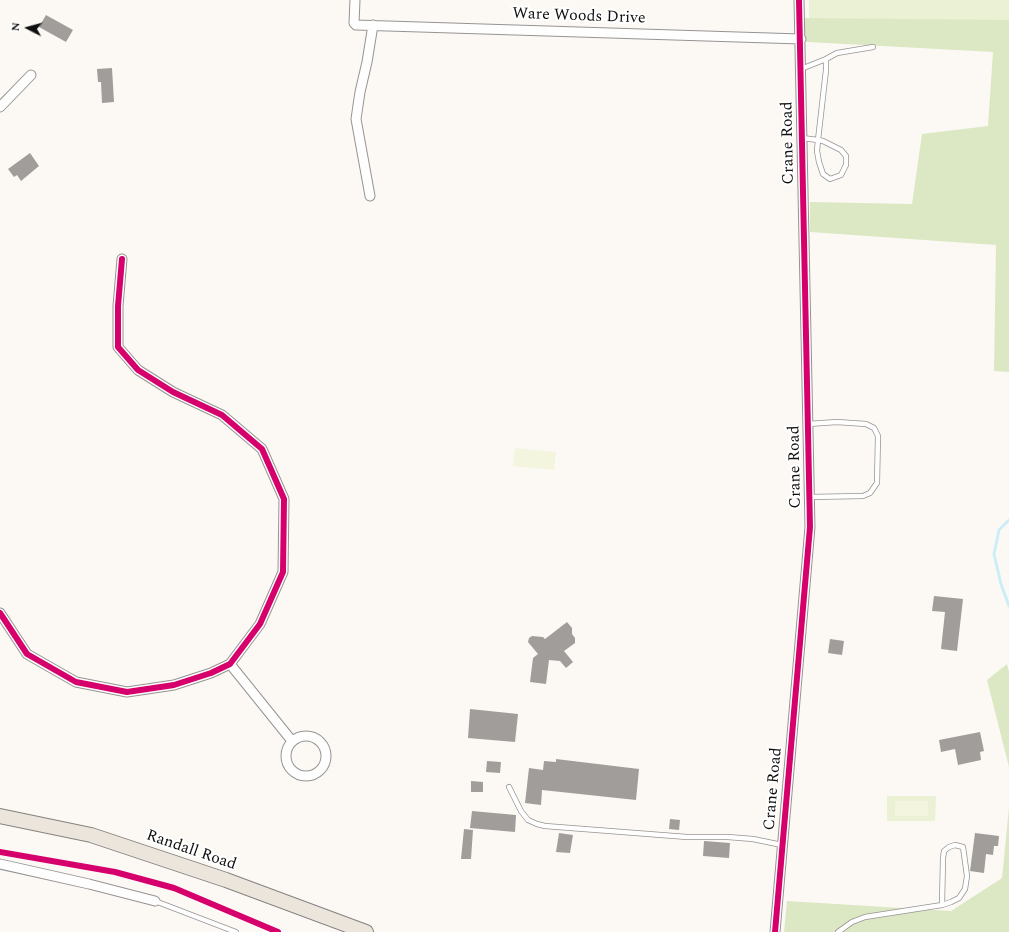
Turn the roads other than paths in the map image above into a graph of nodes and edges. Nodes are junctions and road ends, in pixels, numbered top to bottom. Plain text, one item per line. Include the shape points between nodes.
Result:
1 (355, 0) edge
2 (799, 0) edge
3 (372, 25) junction
4 (801, 39) junction
5 (873, 47) dead end
6 (826, 59) junction
7 (801, 68) junction
8 (31, 76) dead end
9 (0, 107) edge
10 (802, 138) junction
11 (818, 140) junction
12 (370, 196) dead end
13 (122, 259) dead end
14 (808, 424) junction
15 (810, 497) junction
16 (0, 613) edge
17 (230, 664) junction
18 (292, 741) junction
19 (509, 787) dead end
20 (0, 816) edge
21 (782, 844) junction
22 (0, 864) edge
23 (155, 901) joint
24 (942, 905) junction
25 (236, 932) edge
26 (366, 932) edge
27 (775, 932) edge
28 (838, 932) edge

1 - 3 street, Ware Woods Drive via 354,23
2 - 4 street, Crane Road
3 - 4 street, Ware Woods Drive
3 - 12 street via 368,62 356,119
4 - 7 street, Crane Road
5 - 6 lane via 837,53
6 - 7 lane
6 - 11 lane
7 - 10 street, Crane Road
8 - 9 street
10 - 11 lane
10 - 14 street, Crane Road
11 - 11 lane via 817,151 823,174 830,179 841,175 846,165 846,156 833,145
13 - 17 street via 118,347 138,370 172,392 222,415 262,449 284,499 283,572 260,624
14 - 15 street, Crane Road
14 - 15 lane via 866,424 874,428 878,436 877,484 870,493 863,496
15 - 21 street, Crane Road via 810,527
16 - 17 street via 27,654 76,682 127,692 174,685 211,674
17 - 18 street
18 - 18 street via 303,736 316,738 325,754 323,766 306,776 293,771 286,760 288,746
19 - 21 lane via 528,820 545,826 687,837 728,837
20 - 26 main road, Randall Road via 91,835 226,880
21 - 27 street, Crane Road
22 - 23 street
23 - 25 lane
24 - 24 lane via 959,898 964,890 966,876 963,847 955,845 944,851
24 - 28 lane via 865,917

